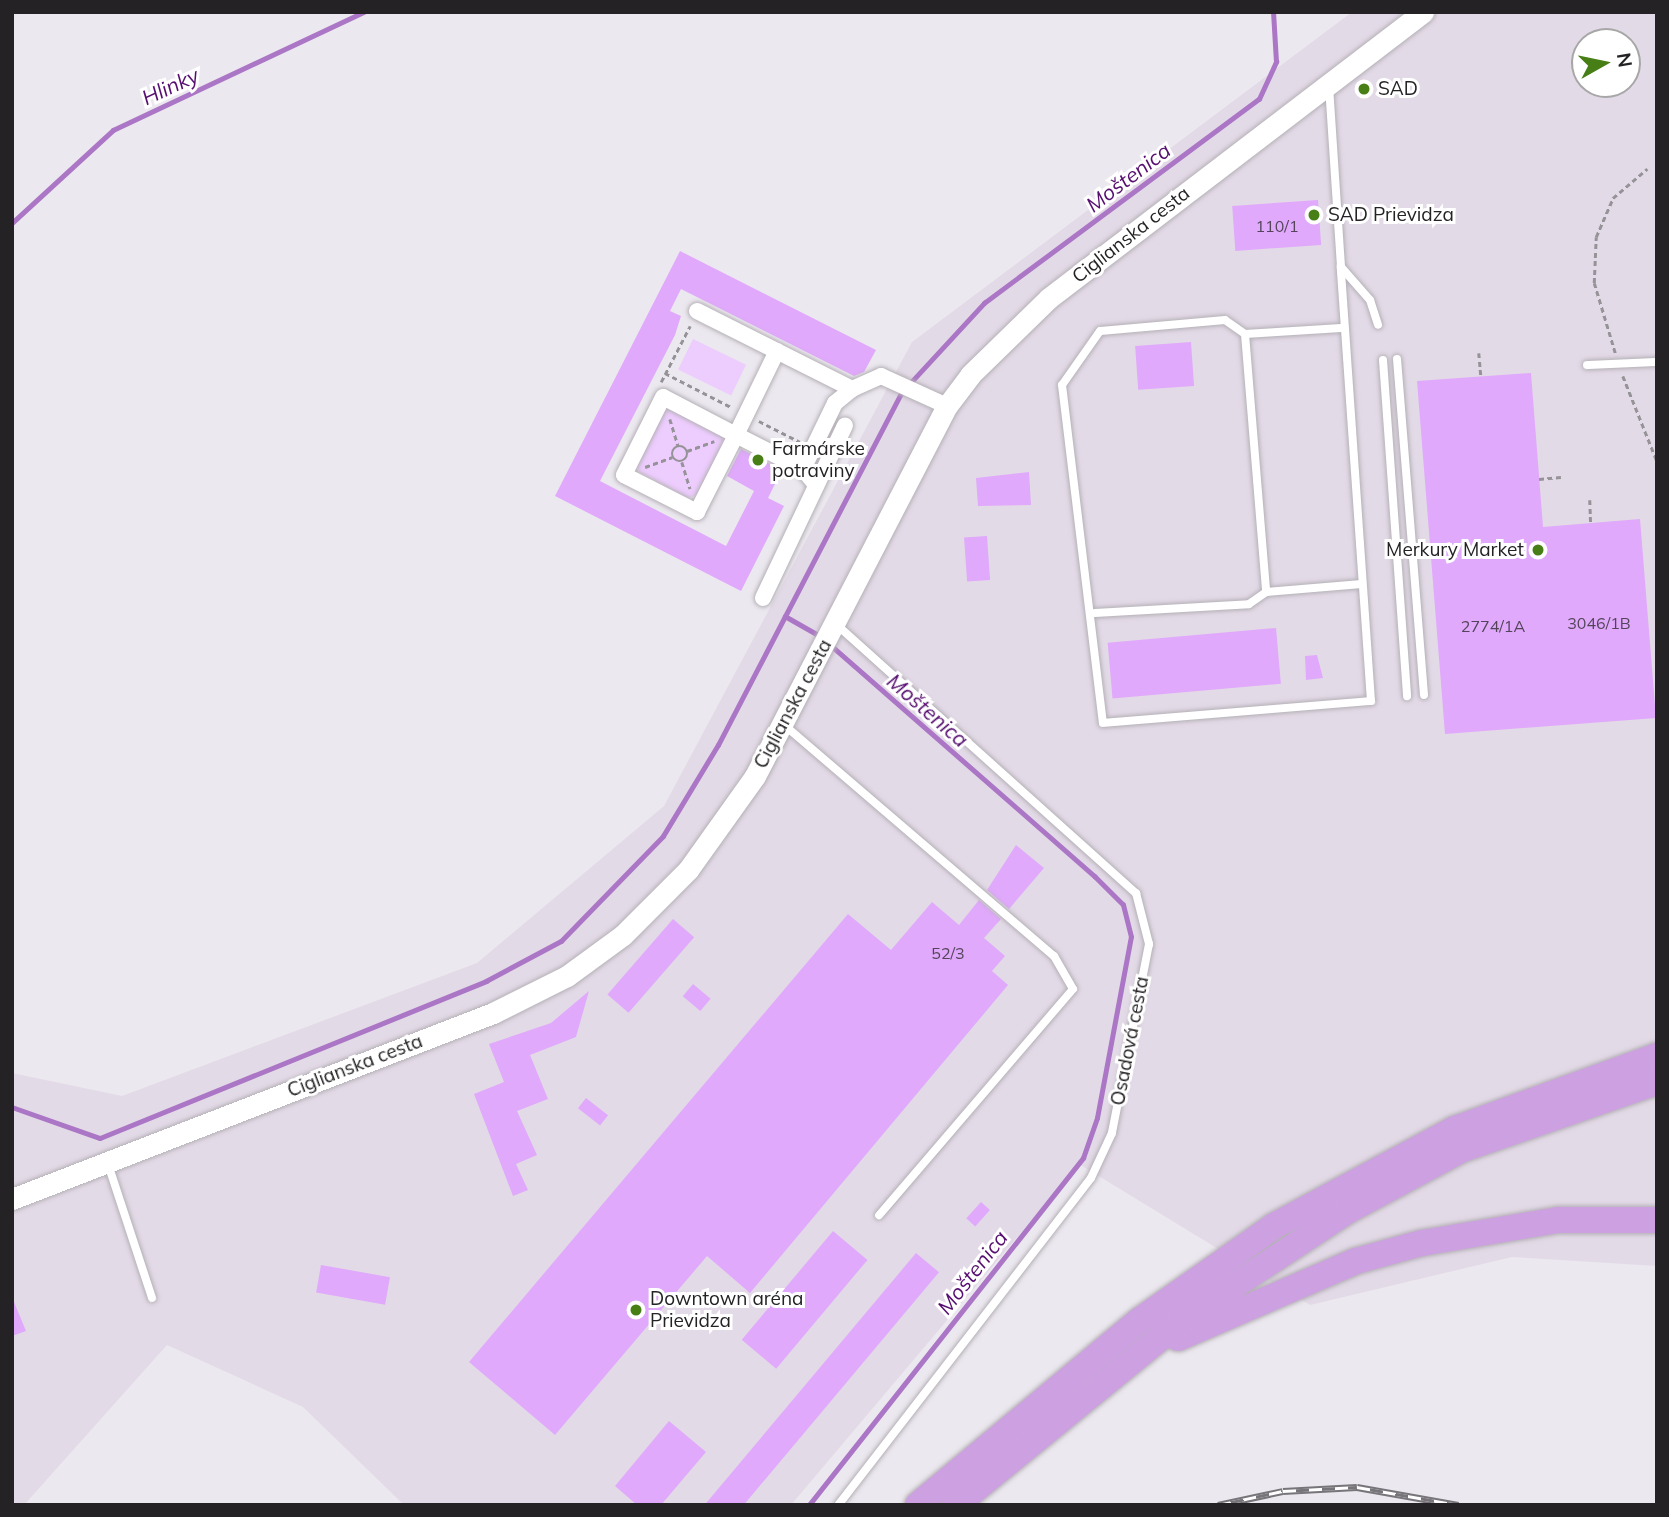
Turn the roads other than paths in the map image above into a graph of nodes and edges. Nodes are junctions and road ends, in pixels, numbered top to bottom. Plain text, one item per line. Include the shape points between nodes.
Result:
1 (1423, 12) edge
2 (1328, 83) junction
3 (1341, 267) junction
4 (697, 311) road end
5 (1378, 324) dead end
6 (1341, 328) junction
7 (1245, 334) junction
8 (777, 351) junction
9 (1397, 359) dead end
10 (1383, 360) dead end
11 (1657, 362) edge
12 (1587, 365) dead end
13 (852, 389) junction
14 (947, 405) junction
15 (845, 425) dead end
16 (736, 435) junction
17 (803, 469) junction
18 (816, 485) junction
19 (1362, 584) junction
20 (1266, 592) junction
21 (763, 598) dead end
22 (1095, 613) junction
23 (828, 636) junction
24 (1423, 695) dead end
25 (1407, 696) dead end
26 (783, 724) junction
27 (1657, 1056) edge
28 (1657, 1082) edge
29 (107, 1161) junction
30 (12, 1199) edge
31 (879, 1215) dead end
32 (1657, 1220) edge
33 (152, 1298) dead end
34 (1132, 1359) junction
35 (838, 1505) edge
36 (918, 1505) edge
37 (956, 1505) edge

1 - 2 street, Ciglianska cesta
2 - 3 lane
2 - 14 street, Ciglianska cesta via 1049,298 999,342
3 - 5 lane via 1370,300
3 - 6 lane
4 - 8 street
6 - 7 lane
6 - 19 lane
7 - 20 lane
7 - 22 lane via 1225,320 1100,331 1062,386 1078,553
8 - 13 street
8 - 16 street
9 - 24 lane
10 - 25 lane
11 - 12 lane
13 - 14 street via 881,376
13 - 17 street via 835,403
14 - 23 street, Ciglianska cesta
15 - 18 street
16 - 16 street via 697,512 624,475 663,397
16 - 17 street
17 - 18 street
18 - 21 street
19 - 20 lane
19 - 22 lane via 1371,701 1104,723
20 - 22 lane via 1249,604
23 - 26 street, Ciglianska cesta
23 - 35 lane, Osadová cesta via 1136,893 1149,944 1112,1133 1091,1178
26 - 29 street, Ciglianska cesta via 733,810 688,870 623,935 567,976 493,1013
26 - 31 lane via 1054,956 1073,989
27 - 36 main road via 1455,1129 1274,1226 1139,1321
28 - 34 main road via 1451,1155 1349,1210
29 - 30 street, Ciglianska cesta
29 - 33 lane
32 - 34 main road via 1558,1220 1422,1243 1356,1261
34 - 37 main road

